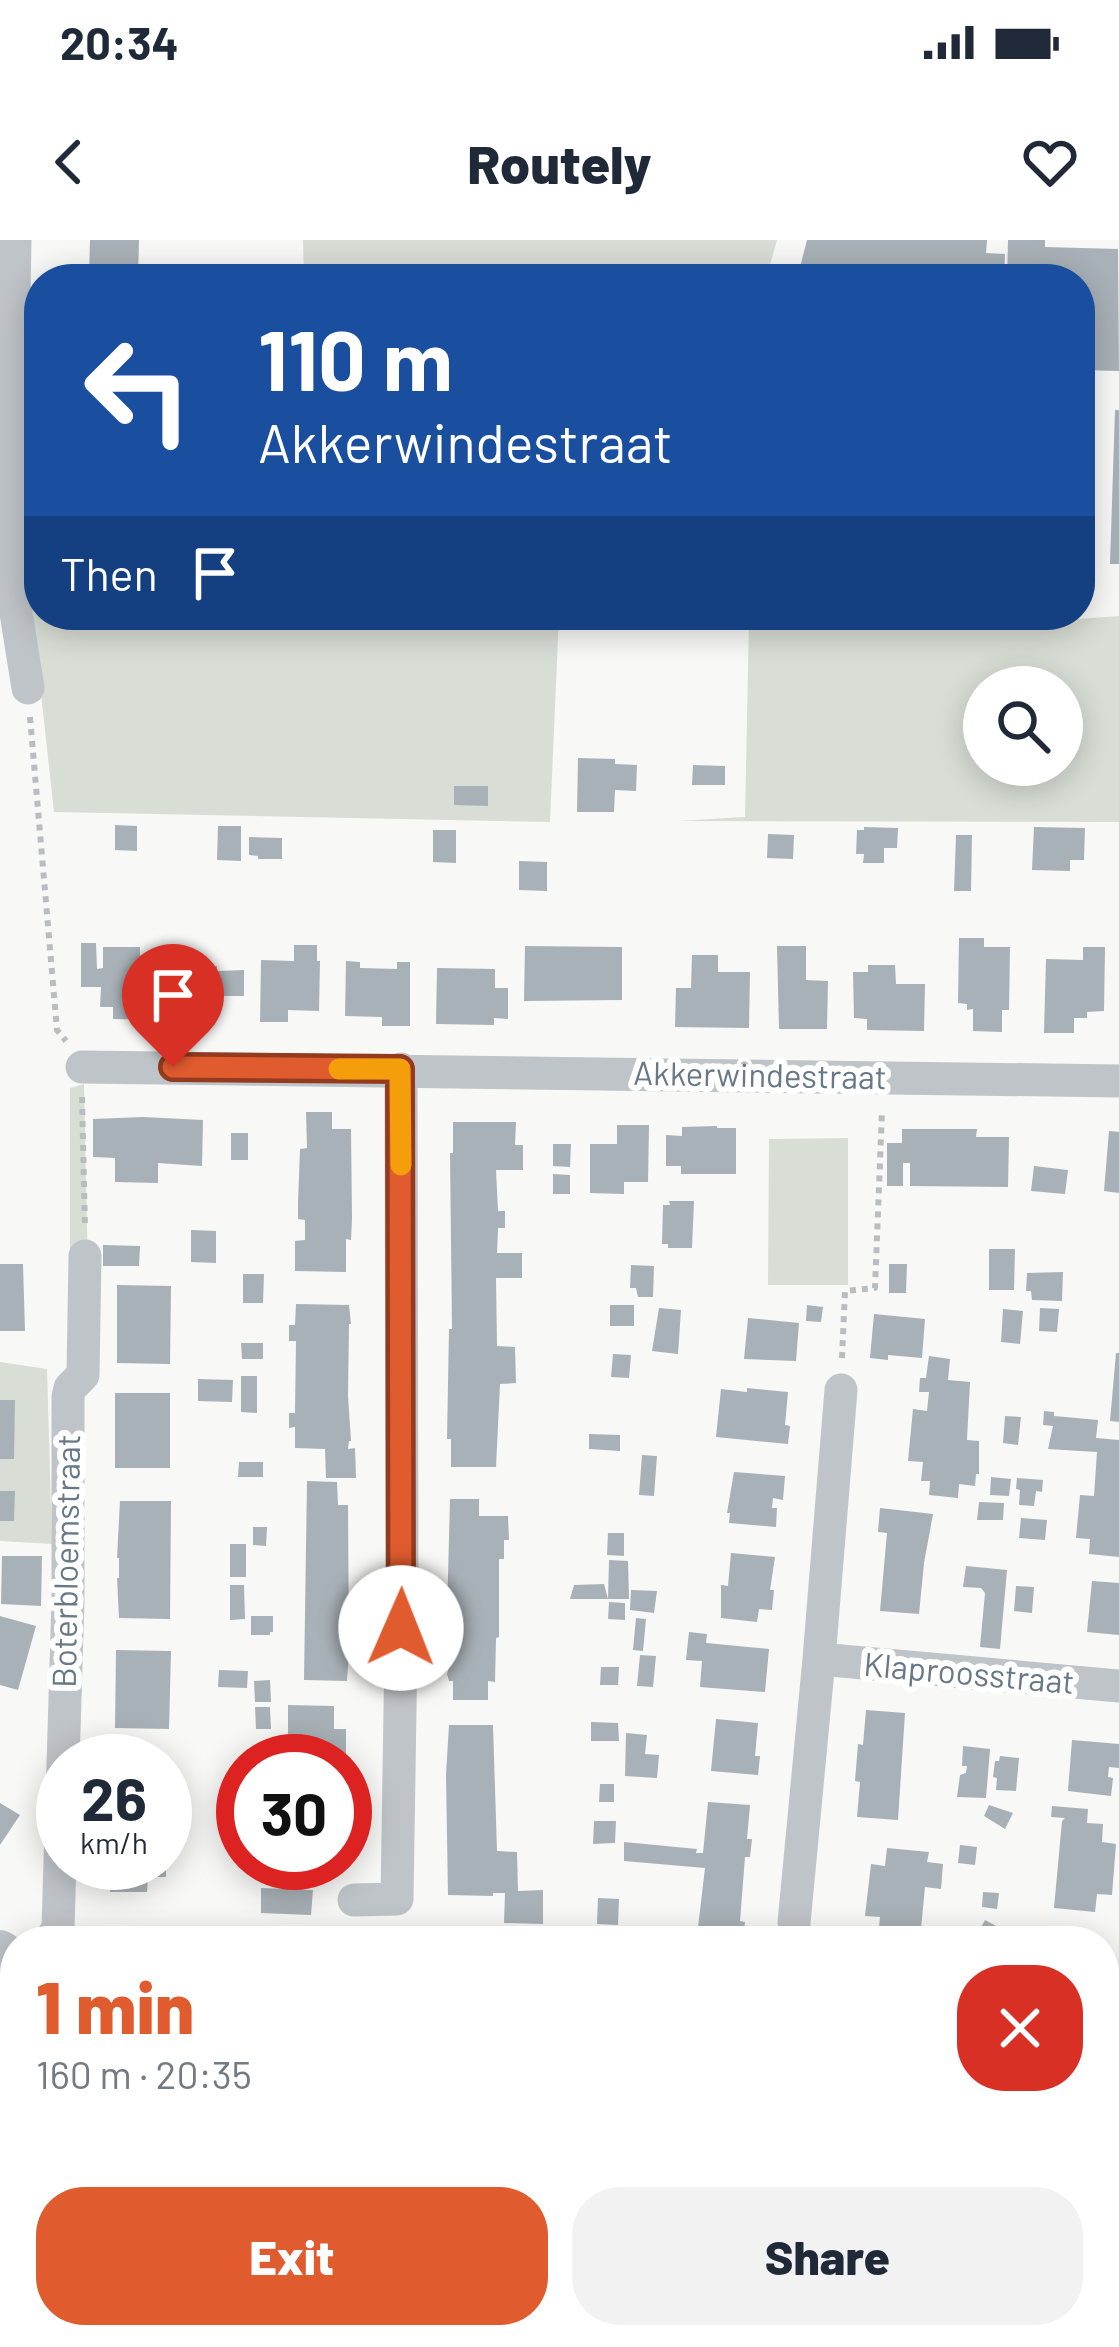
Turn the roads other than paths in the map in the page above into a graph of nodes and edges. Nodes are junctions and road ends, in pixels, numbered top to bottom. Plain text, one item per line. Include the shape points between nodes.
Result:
1 (15, 240) edge
2 (6, 580) edge
3 (28, 688) road end
4 (82, 1066) road end
5 (400, 1069) junction
6 (1119, 1081) edge
7 (85, 1256) road end
8 (841, 1390) road end
9 (820, 1659) junction
10 (1119, 1686) edge
11 (354, 1900) dead end
12 (794, 1923) dead end
13 (58, 1926) edge

1 - 2 street
2 - 3 street
4 - 5 street, Akkerwindestraat
5 - 6 street, Akkerwindestraat
5 - 11 street via 397,1899
7 - 13 street, Boterbloemstraat via 83,1375 68,1397
8 - 9 street, Klaproosstraat
9 - 10 street, Klaproosstraat
9 - 12 street, Klaproosstraat

